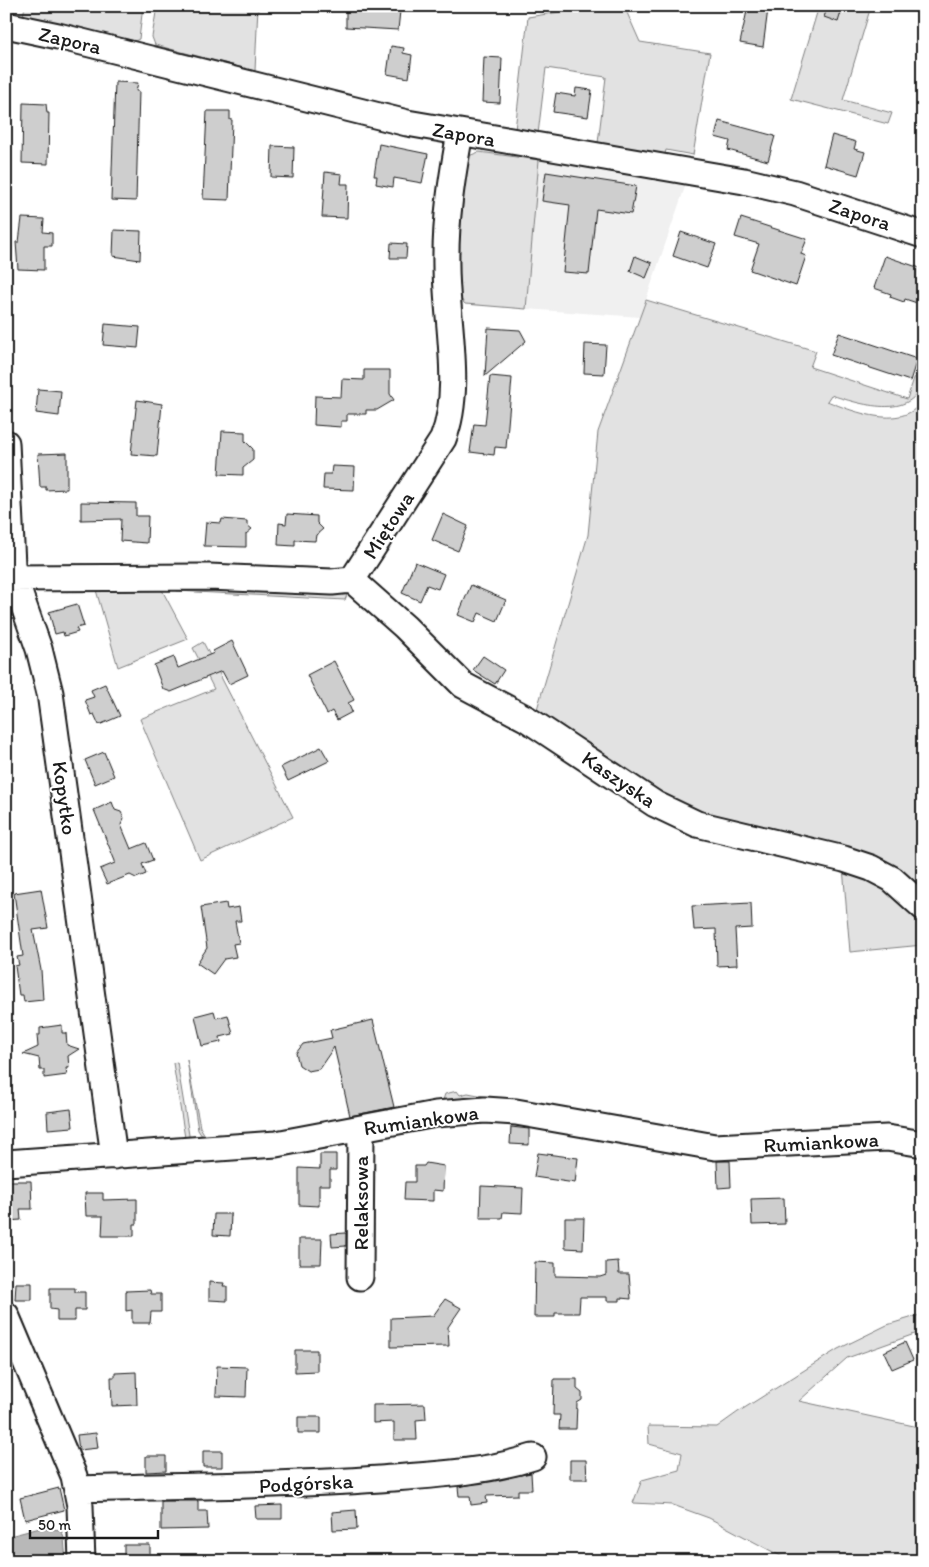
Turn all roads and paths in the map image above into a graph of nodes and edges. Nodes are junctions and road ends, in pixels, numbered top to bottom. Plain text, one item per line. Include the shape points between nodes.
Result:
1 (6, 25) edge
2 (460, 133) junction
3 (923, 235) edge
4 (6, 443) edge
5 (10, 578) edge
6 (352, 580) junction
7 (923, 906) edge
8 (360, 1129) junction
9 (923, 1144) edge
10 (114, 1156) junction
11 (6, 1164) edge
12 (360, 1277) dead end
13 (6, 1315) edge
14 (533, 1457) dead end
15 (78, 1490) junction
16 (82, 1561) edge

1 - 2 street, Zapora via 407,123
2 - 3 street, Zapora via 744,181 795,193
2 - 6 street, Miętowa via 446,231 452,414 443,440
4 - 5 street, Kopytko
5 - 6 street, Miętowa
5 - 10 street, Kopytko via 39,649 50,693
6 - 7 street, Kaszyska via 463,685 527,719 666,810 696,824 871,868 892,879
8 - 9 street, Rumiankowa via 436,1114 485,1110 516,1112 715,1147 887,1138
8 - 10 street, Rumiankowa via 276,1144
8 - 12 street, Relaksowa
10 - 11 street, Rumiankowa
13 - 15 street
14 - 15 street, Podgórska via 509,1465 430,1475 274,1485
15 - 16 street

